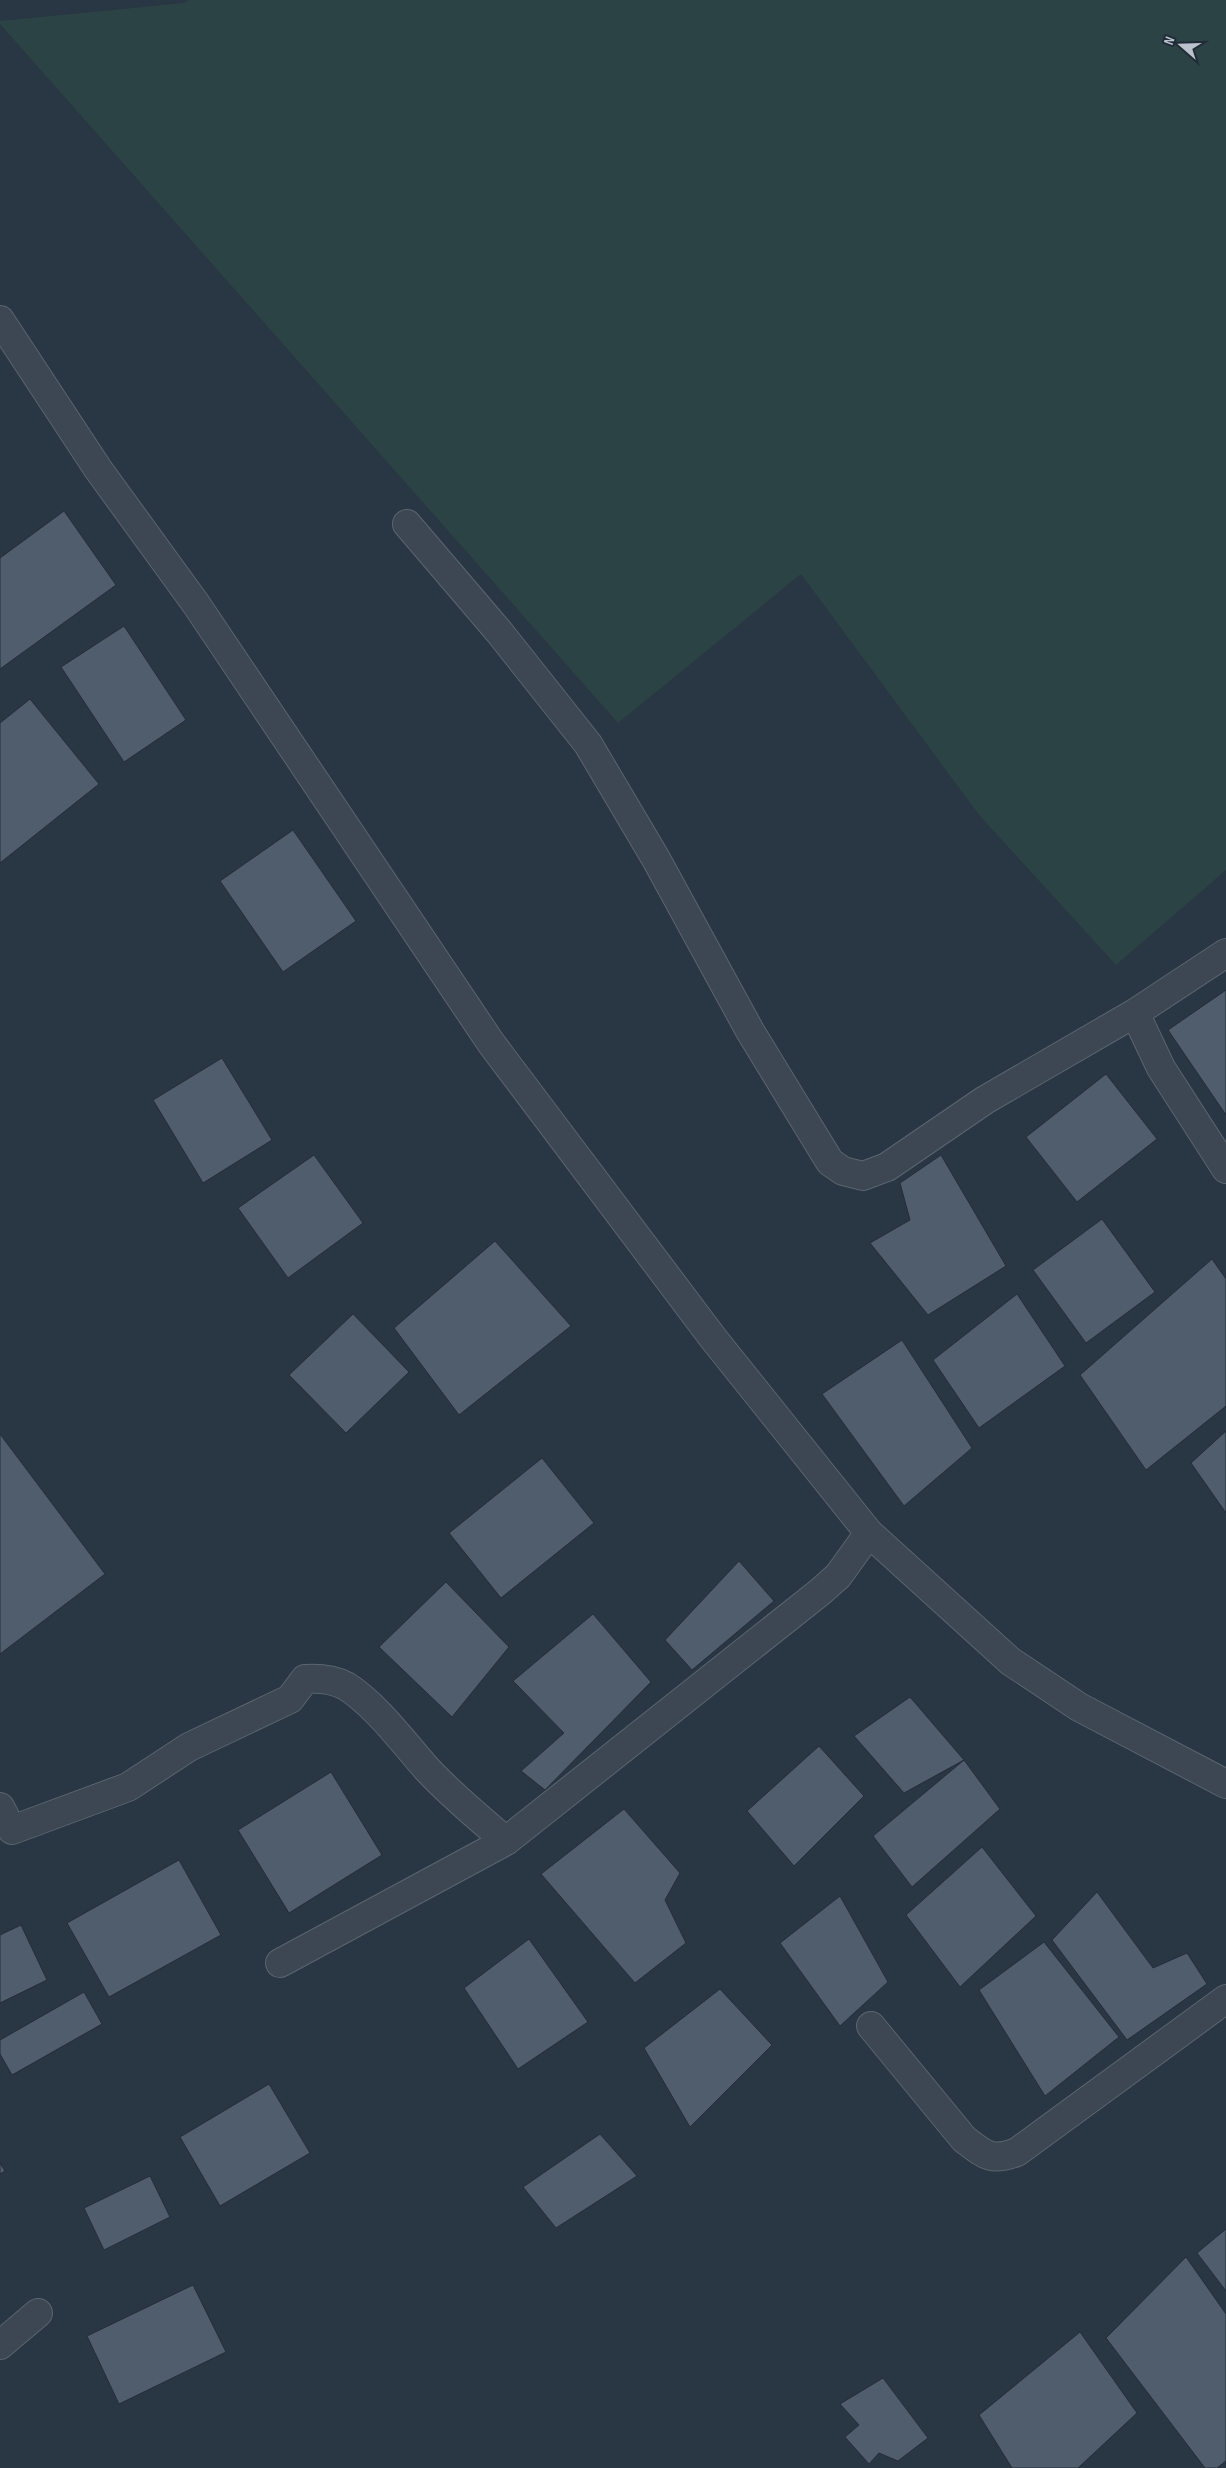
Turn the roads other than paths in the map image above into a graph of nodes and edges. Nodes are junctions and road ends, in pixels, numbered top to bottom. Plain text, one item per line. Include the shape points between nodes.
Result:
1 (0, 320) edge
2 (407, 524) dead end
3 (1226, 953) edge
4 (1135, 1013) junction
5 (1226, 1169) edge
6 (869, 1533) junction
7 (1226, 1784) edge
8 (0, 1807) edge
9 (506, 1842) junction
10 (280, 1963) dead end
11 (1226, 1998) edge
12 (871, 2026) dead end
13 (38, 2313) dead end
14 (0, 2345) edge

1 - 6 street via 98,469 196,604 491,1043 713,1338
2 - 4 street via 500,633 588,744 656,859 750,1031 830,1162 843,1172 864,1176 887,1167 985,1100
3 - 4 street
4 - 5 street via 1161,1068
6 - 7 street via 1010,1662 1079,1707
6 - 9 street via 838,1576 820,1592
8 - 9 street via 12,1830 128,1787 188,1747 290,1699 305,1679 326,1678 346,1687 384,1720 462,1804
9 - 10 street
11 - 12 street via 1017,2152 1001,2158 983,2154 964,2139
13 - 14 street

